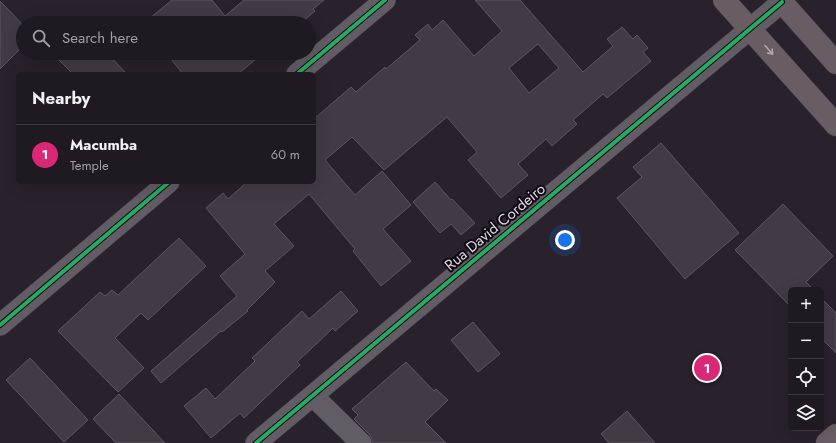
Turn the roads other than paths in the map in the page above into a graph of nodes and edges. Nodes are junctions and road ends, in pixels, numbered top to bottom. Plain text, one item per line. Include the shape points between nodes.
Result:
1 (385, 0) edge
2 (724, 0) edge
3 (781, 1) edge
4 (749, 29) junction
5 (316, 59) edge
6 (314, 60) edge
7 (836, 63) edge
8 (300, 72) edge
9 (836, 125) edge
10 (168, 184) edge
11 (0, 325) edge
12 (313, 396) junction
13 (836, 436) edge
14 (256, 443) edge
15 (361, 443) edge
16 (827, 443) edge

1 - 5 street
2 - 4 main road
3 - 4 street, Rua David Cordeiro
3 - 7 main road
4 -> 9 main road
4 - 12 street, Rua David Cordeiro
6 - 8 street
10 - 11 street
12 - 14 street, Rua David Cordeiro
12 - 15 street
13 - 16 main road

